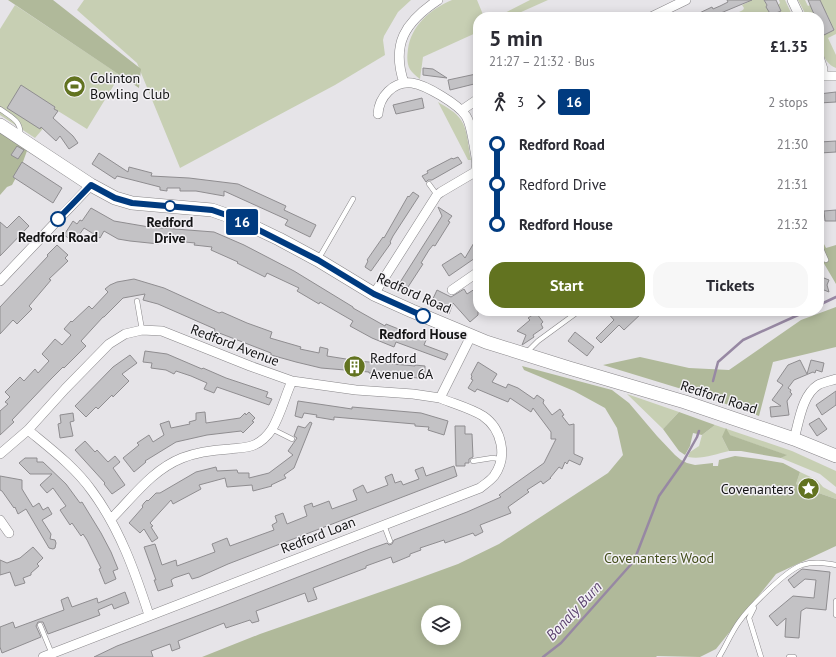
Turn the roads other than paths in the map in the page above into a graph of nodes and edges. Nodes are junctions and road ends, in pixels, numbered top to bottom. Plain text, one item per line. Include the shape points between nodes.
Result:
1 (438, 0) edge
2 (686, 0) edge
3 (792, 0) edge
4 (661, 12) edge
5 (798, 12) edge
6 (824, 76) edge
7 (836, 76) edge
8 (404, 83) junction
9 (473, 102) edge
10 (0, 108) edge
11 (462, 110) junction
12 (378, 114) dead end
13 (0, 125) edge
14 (20, 138) junction
15 (473, 141) edge
16 (473, 175) edge
17 (429, 184) dead end
18 (91, 185) junction
19 (437, 196) junction
20 (353, 199) dead end
21 (824, 255) edge
22 (318, 260) junction
23 (826, 260) dead end
24 (473, 275) edge
25 (0, 281) edge
26 (452, 290) dead end
27 (374, 294) junction
28 (137, 301) dead end
29 (572, 316) edge
30 (142, 330) junction
31 (471, 336) junction
32 (525, 354) junction
33 (836, 379) edge
34 (292, 381) junction
35 (440, 398) junction
36 (272, 429) junction
37 (28, 430) junction
38 (292, 439) dead end
39 (794, 439) junction
40 (0, 454) edge
41 (836, 456) edge
42 (501, 459) junction
43 (473, 461) dead end
44 (111, 519) junction
45 (0, 520) edge
46 (384, 525) junction
47 (9, 533) dead end
48 (390, 541) dead end
49 (836, 565) edge
50 (836, 601) edge
51 (756, 602) junction
52 (149, 615) junction
53 (836, 615) edge
54 (40, 625) dead end
55 (48, 655) edge
56 (719, 657) edge
57 (761, 657) edge
58 (789, 657) edge
59 (794, 657) edge

1 - 8 street via 423,10 403,36 399,60
2 - 4 street
3 - 5 street
6 - 7 street
8 - 11 street via 425,87
8 - 12 street via 386,93
9 - 11 street
10 - 14 lane via 17,122 21,129
11 - 15 street via 470,123
13 - 14 main road, Redford Road
14 - 18 main road, Redford Road
16 - 19 street
17 - 19 lane
18 - 22 main road, Redford Road via 115,198 132,203 212,210 235,218
18 - 25 street
19 - 27 street
20 - 22 lane
21 - 23 lane
22 - 27 main road, Redford Road
24 - 26 street
27 - 31 main road, Redford Road
28 - 30 lane
29 - 32 lane
30 - 34 street, Redford Avenue via 162,331
30 - 37 street, Redford Avenue via 125,334 109,344
31 - 32 main road, Redford Road
31 - 35 street
32 - 39 main road, Redford Road via 685,402
33 - 39 street via 818,385 804,400
34 - 35 street, Redford Avenue
34 - 36 street
35 - 42 street, Redford Loan via 475,412 490,423 499,436
36 - 38 lane
36 - 44 street via 254,445 195,453 159,470
37 - 40 street, Redford Avenue
37 - 44 street via 59,455 75,472
39 - 41 main road, Redford Road
42 - 43 lane
42 - 46 street, Redford Loan via 495,475 480,488
44 - 52 street via 127,552
45 - 47 street
46 - 48 lane
46 - 52 street, Redford Loan
49 - 51 lane via 819,562 802,565 789,572
50 - 53 lane
51 - 56 lane via 739,622
51 - 57 lane via 750,618
52 - 55 street, Redford Loan
54 - 55 lane
58 - 59 lane

